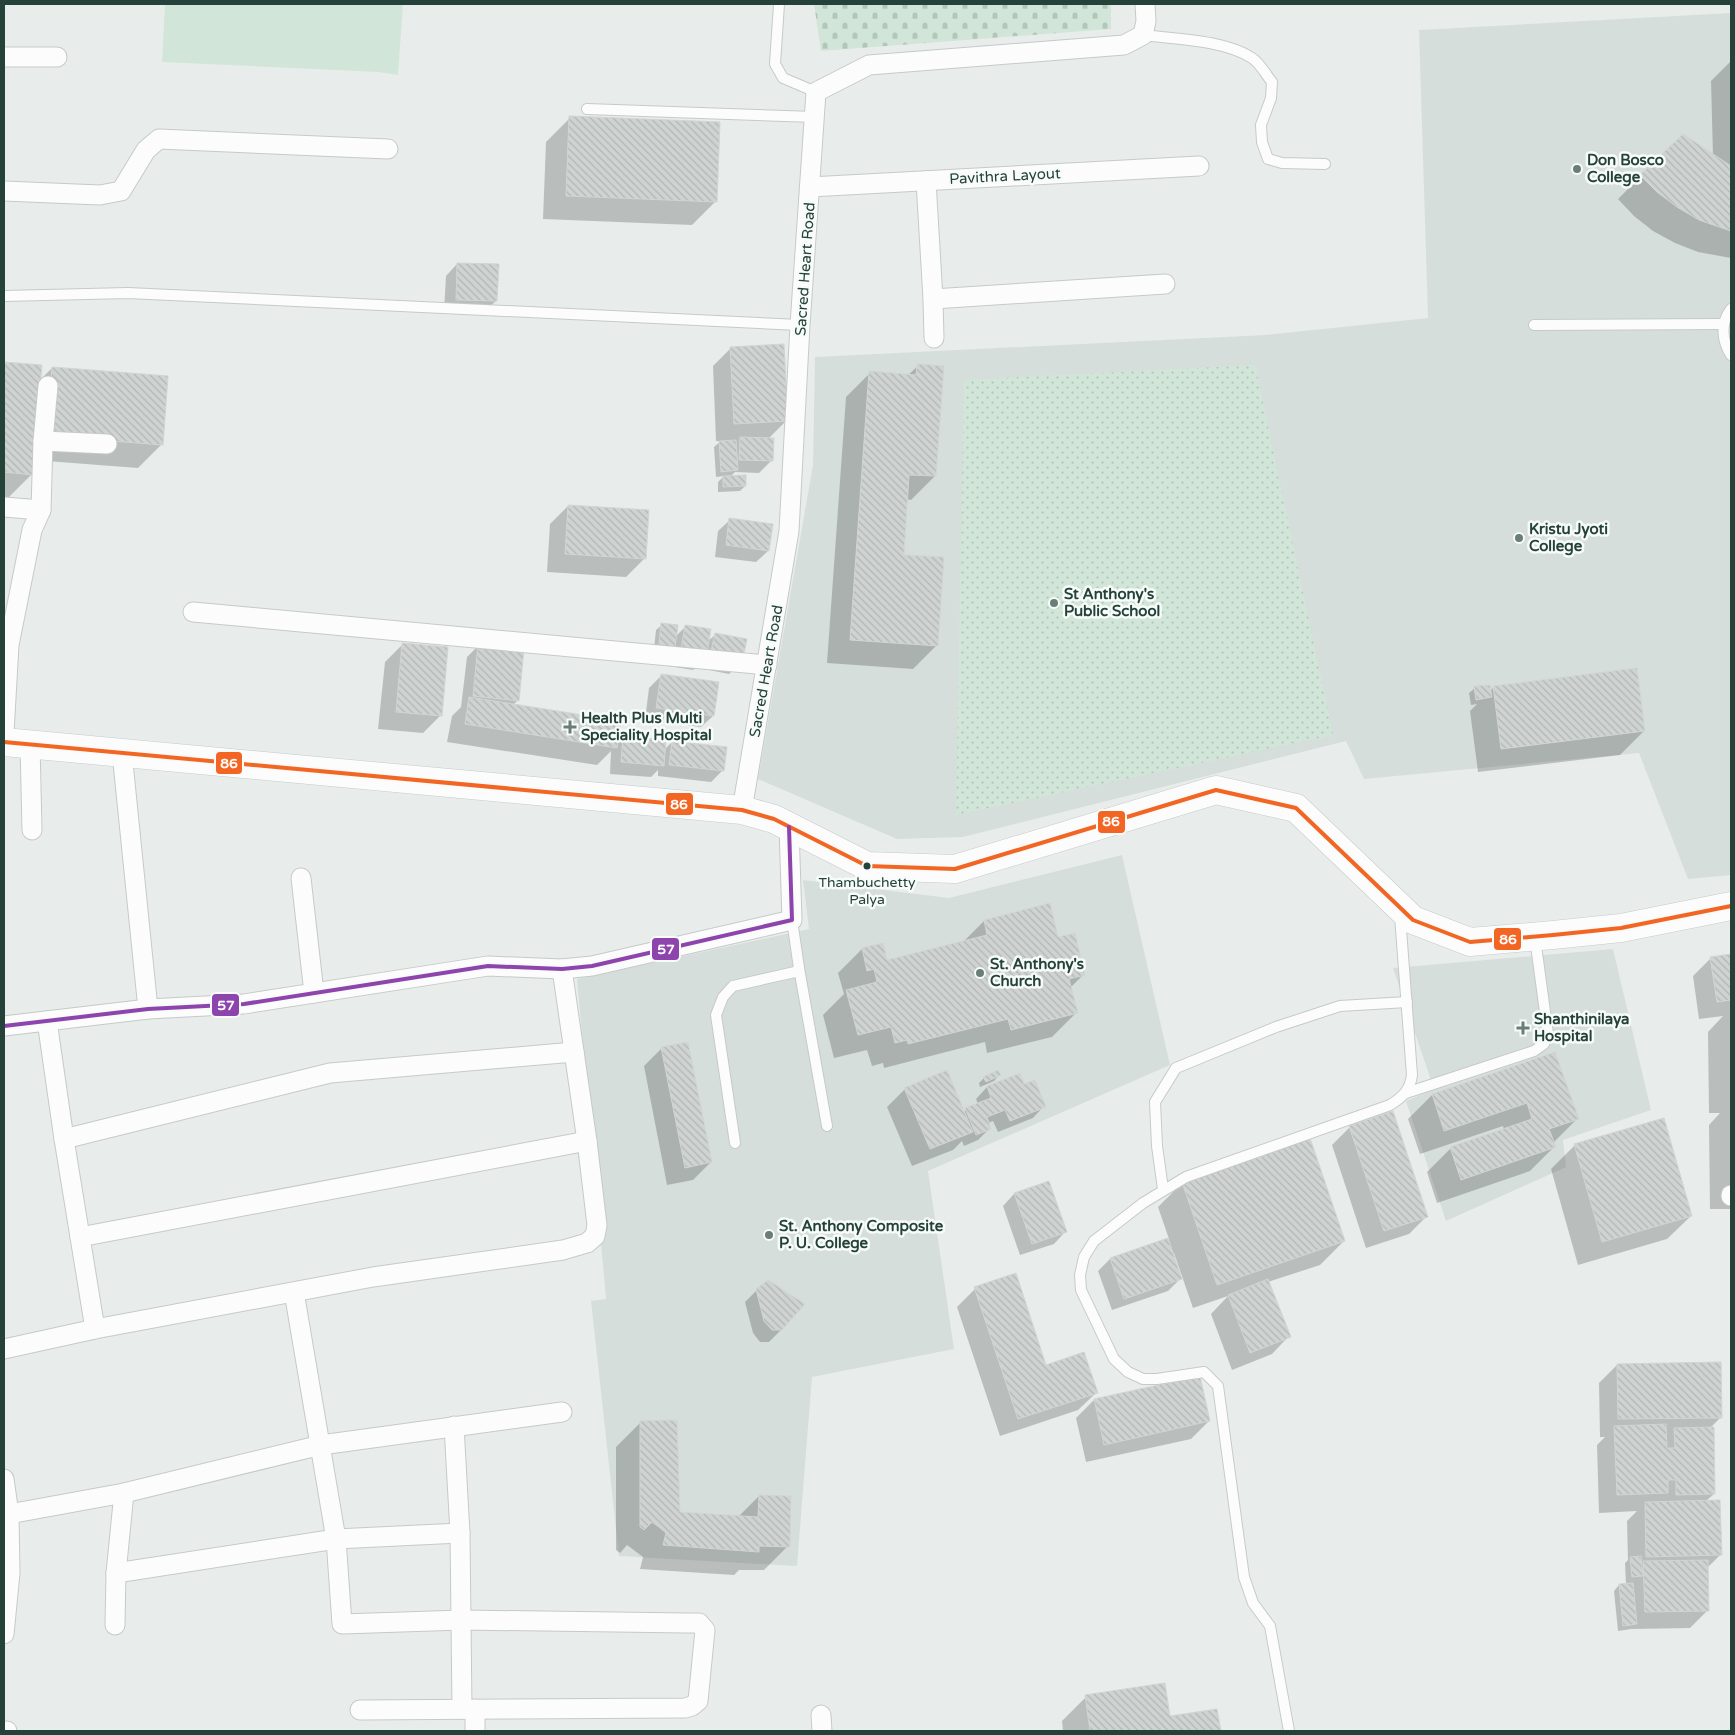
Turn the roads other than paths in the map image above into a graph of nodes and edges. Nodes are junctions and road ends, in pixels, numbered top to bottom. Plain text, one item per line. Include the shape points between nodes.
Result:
1 (779, 4) edge
2 (1145, 4) edge
3 (1143, 36) junction
4 (4, 57) edge
5 (57, 57) dead end
6 (816, 92) junction
7 (588, 109) dead end
8 (814, 118) junction
9 (388, 149) dead end
10 (1325, 164) dead end
11 (1199, 166) dead end
12 (926, 180) junction
13 (810, 187) junction
14 (4, 191) edge
15 (1165, 284) dead end
16 (4, 296) edge
17 (933, 298) junction
18 (1731, 309) edge
19 (800, 324) junction
20 (1724, 324) junction
21 (1534, 325) dead end
22 (934, 338) dead end
23 (1731, 355) edge
24 (48, 386) dead end
25 (43, 441) junction
26 (107, 444) dead end
27 (4, 507) edge
28 (41, 510) junction
29 (193, 612) dead end
30 (6, 645) edge
31 (767, 665) junction
32 (4, 733) edge
33 (17, 743) edge
34 (122, 752) junction
35 (742, 810) junction
36 (789, 827) junction
37 (32, 830) dead end
38 (301, 878) dead end
39 (1731, 906) edge
40 (1400, 908) junction
41 (792, 920) junction
42 (1535, 937) junction
43 (798, 968) junction
44 (562, 969) junction
45 (314, 993) junction
46 (1407, 1002) junction
47 (148, 1008) junction
48 (47, 1021) junction
49 (4, 1026) edge
50 (574, 1052) junction
51 (1406, 1093) junction
52 (827, 1126) dead end
53 (64, 1139) junction
54 (587, 1141) junction
55 (735, 1143) dead end
56 (1163, 1189) junction
57 (80, 1238) junction
58 (294, 1292) junction
59 (95, 1329) junction
60 (4, 1349) edge
61 (562, 1412) dead end
62 (454, 1426) junction
63 (321, 1445) junction
64 (4, 1479) edge
65 (124, 1493) junction
66 (9, 1514) junction
67 (460, 1533) junction
68 (336, 1539) junction
69 (116, 1573) junction
70 (462, 1620) junction
71 (115, 1625) dead end
72 (4, 1634) edge
73 (468, 1709) junction
74 (360, 1710) dead end
75 (475, 1731) edge
76 (1289, 1731) edge

1 - 6 lane via 775,64 783,78
2 - 3 street
3 - 6 street via 1124,45 869,65
3 - 10 lane via 1198,41 1228,48 1253,59 1272,82 1271,98 1261,125 1268,159 1282,163
4 - 5 street
6 - 8 street, Sacred Heart Road
7 - 8 lane
8 - 13 street, Sacred Heart Road
9 - 14 street via 159,139 146,150 121,191 100,195
11 - 12 street, Pavithra Layout
12 - 13 street, Pavithra Layout
12 - 17 street
13 - 19 street, Sacred Heart Road
15 - 17 street
16 - 19 lane via 128,293
17 - 22 street
18 - 20 lane
19 - 31 street, Sacred Heart Road via 790,531
20 - 21 lane
20 - 23 lane via 1724,338
24 - 25 street
25 - 26 street
25 - 28 street
27 - 28 street
28 - 30 street via 32,530
29 - 31 street
30 - 32 street
31 - 35 street, Sacred Heart Road
33 - 34 main road
33 - 37 street
34 - 35 main road
34 - 47 street
35 - 36 main road
36 - 40 main road via 867,866 955,869 1216,790 1296,808
36 - 41 street
38 - 45 street
39 - 42 main road via 1621,928
40 - 42 main road via 1413,920 1470,942
40 - 46 lane
41 - 43 lane
41 - 44 street via 592,966
42 - 51 lane via 1548,1034 1544,1044 1534,1052
43 - 52 lane
43 - 55 lane via 795,972 733,986 719,1005 716,1015
44 - 45 street via 488,966
44 - 50 street
45 - 47 street via 244,1004
46 - 51 lane via 1412,1075
46 - 56 lane via 1340,1006 1276,1027 1176,1068 1155,1102
47 - 48 street
48 - 49 street
48 - 53 street
50 - 53 street via 330,1073
50 - 54 street
51 - 56 lane via 1390,1105
53 - 57 street
54 - 57 street
54 - 58 street via 597,1225 595,1236 587,1243
56 - 76 lane via 1094,1240 1084,1257 1081,1290 1114,1359 1128,1372 1143,1379 1157,1379 1204,1372 1218,1386 1244,1577 1253,1603 1270,1626
57 - 59 street
58 - 59 street
58 - 63 street
59 - 60 street
61 - 62 street
62 - 63 street
62 - 67 street
63 - 65 street
63 - 68 street
64 - 66 street
65 - 66 street
65 - 69 street
66 - 72 street via 10,1573
67 - 68 street
67 - 70 street
68 - 69 street
68 - 70 street via 342,1624
69 - 71 street
70 - 73 street
70 - 73 street via 699,1623 705,1630 698,1701 686,1708
73 - 74 street
73 - 75 street

